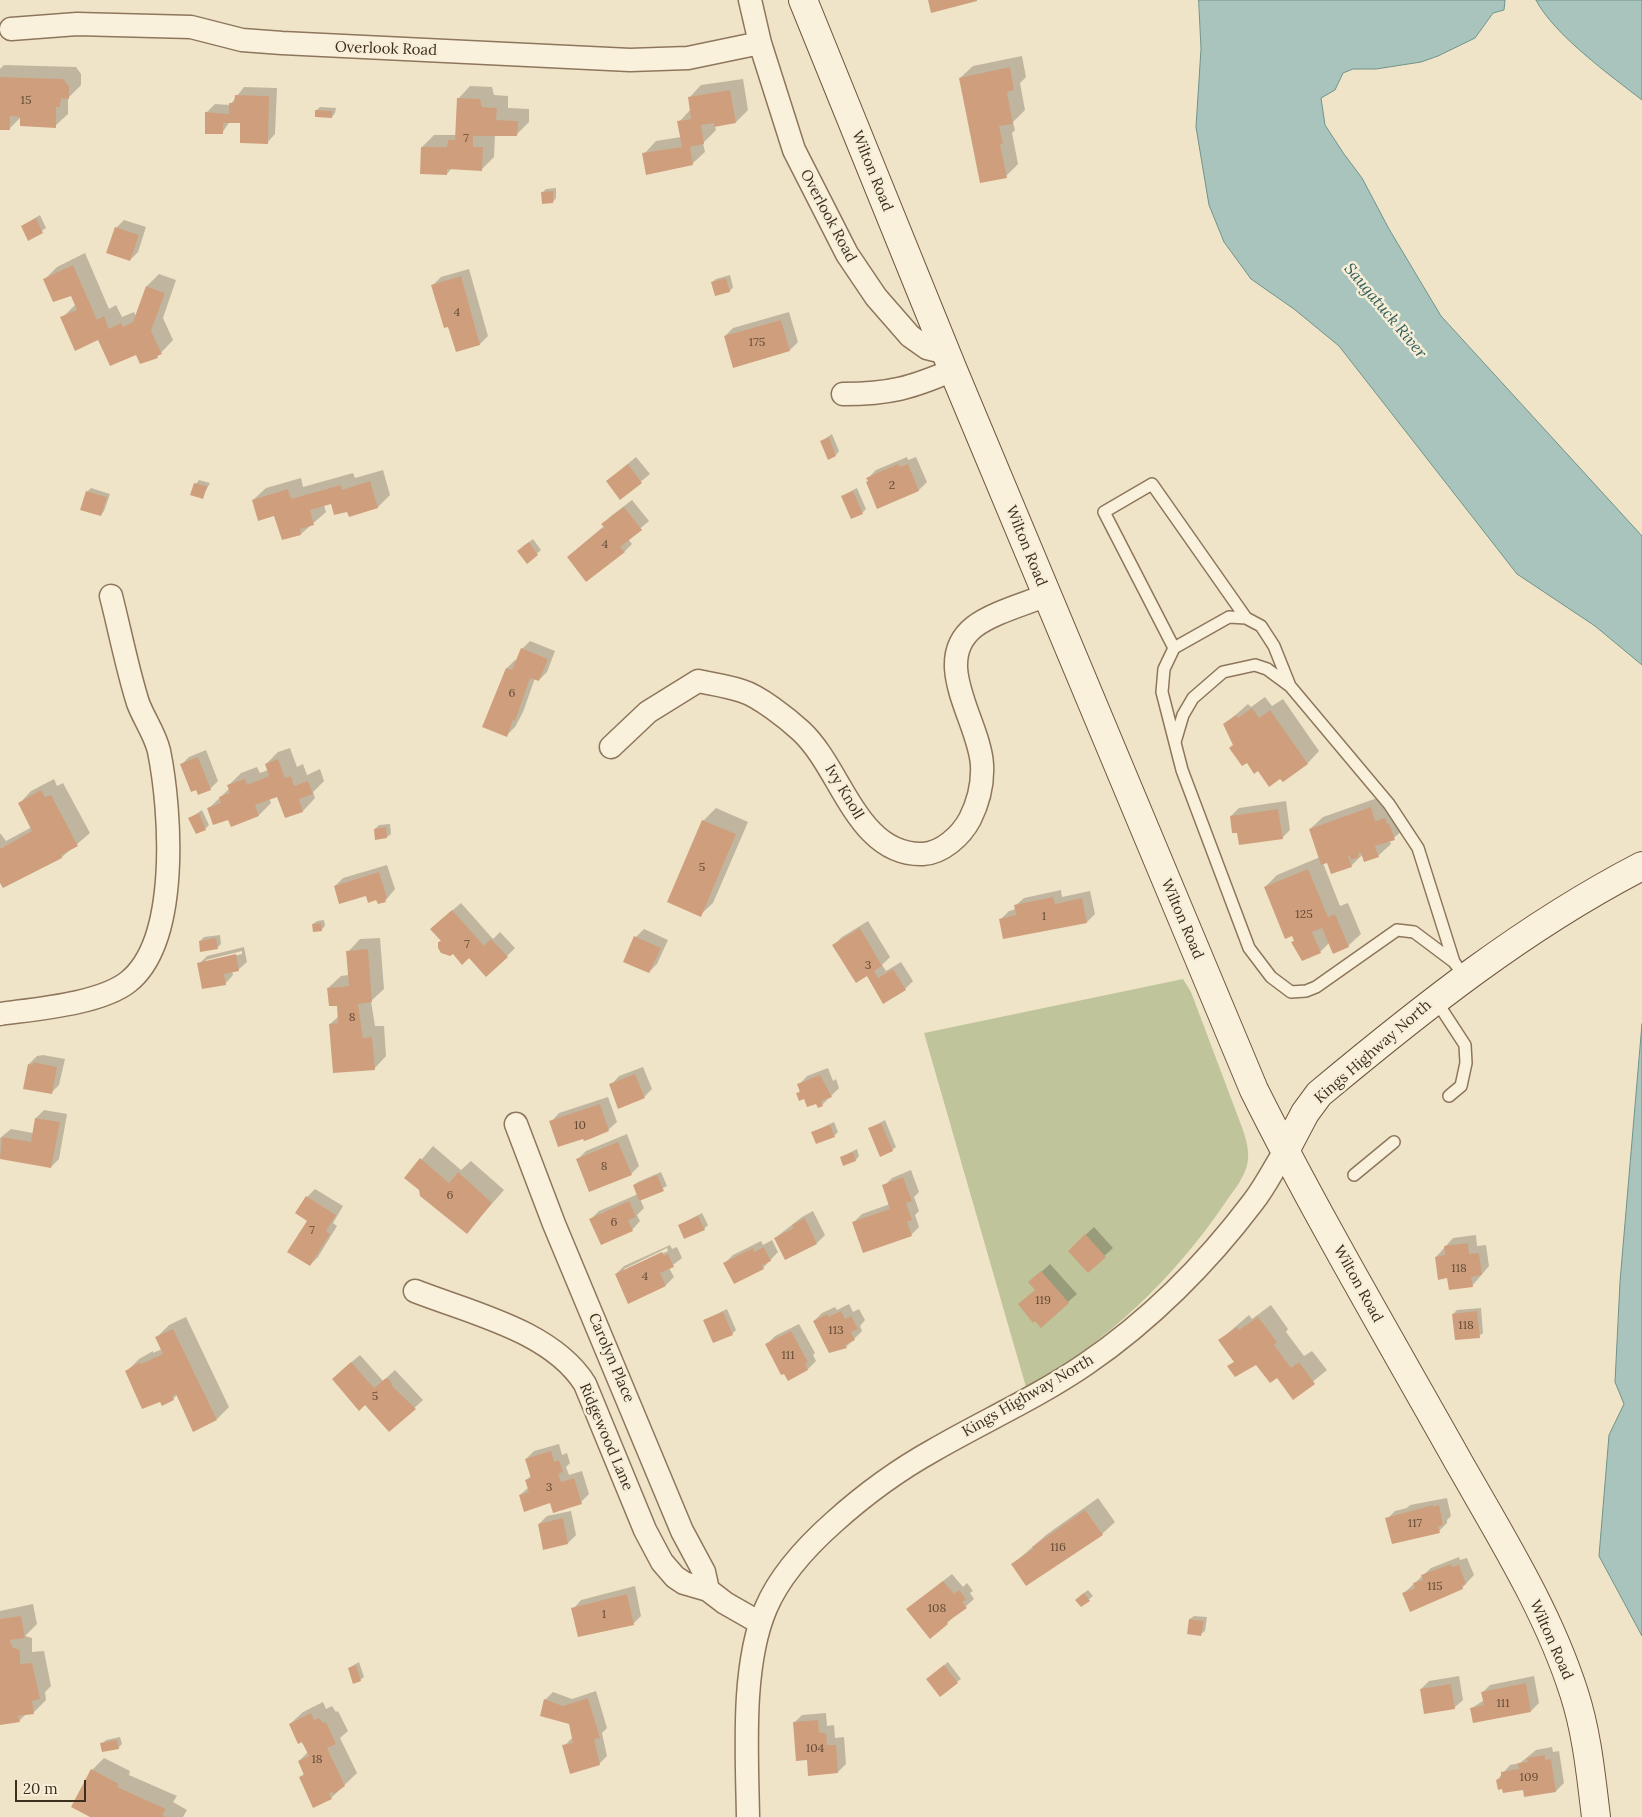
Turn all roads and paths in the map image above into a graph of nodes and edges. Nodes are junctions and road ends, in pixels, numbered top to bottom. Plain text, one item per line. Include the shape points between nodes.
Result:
1 (750, 0) edge
2 (803, 0) edge
3 (11, 28) dead end
4 (760, 43) junction
5 (950, 361) junction
6 (843, 394) dead end
7 (1046, 594) junction
8 (112, 596) dead end
9 (1246, 618) junction
10 (1174, 648) junction
11 (1290, 686) junction
12 (1175, 742) junction
13 (611, 747) dead end
14 (1642, 866) edge
15 (1460, 969) junction
16 (1434, 999) junction
17 (0, 1014) edge
18 (1448, 1096) dead end
19 (516, 1124) dead end
20 (1394, 1142) dead end
21 (1285, 1152) junction
22 (1354, 1176) dead end
23 (415, 1291) dead end
24 (708, 1590) junction
25 (760, 1623) junction
26 (748, 1817) edge
27 (1596, 1817) edge

1 - 4 street, Overlook Road
2 - 5 main road, Wilton Road
3 - 4 street, Overlook Road via 77,24 181,26 242,40 282,44 630,60 688,58
4 - 5 street, Overlook Road via 794,150 847,254 876,297 910,336
5 - 6 street via 911,387 873,394
5 - 7 main road, Wilton Road
7 - 13 street, Ivy Knoll via 976,626 958,646 956,666 982,763 982,784 976,806 961,832 932,853 913,854 894,849 874,836 858,818 821,753 801,731 744,691 698,681 648,712
7 - 21 main road, Wilton Road via 1240,1059
8 - 17 street via 138,702 157,746 162,774 167,852 158,936 147,962 120,987 55,1007
9 - 10 lane via 1229,617
9 - 10 lane via 1152,484 1104,512
9 - 11 lane via 1261,626 1274,646
10 - 12 lane via 1164,669 1162,692
11 - 12 lane via 1267,669 1255,665 1224,672 1192,698 1183,714
11 - 15 lane via 1389,804 1418,848
12 - 15 lane via 1182,770 1249,948 1258,963 1280,986 1299,993 1316,987 1397,930 1414,932
14 - 15 main road, Kings Highway North
15 - 16 main road, Kings Highway North
16 - 18 lane via 1465,1044 1466,1063 1461,1086
16 - 21 main road, Kings Highway North via 1320,1094 1305,1113
19 - 24 street, Carolyn Place via 557,1233 682,1532 704,1572
20 - 22 lane
21 - 25 street, Kings Highway North via 1254,1202 1154,1310 1079,1369 932,1451 842,1515 792,1566 774,1590
21 - 27 main road, Wilton Road via 1502,1540 1554,1640 1581,1719
23 - 24 street, Ridgewood Lane via 536,1339 570,1364 585,1384 657,1554 675,1578
24 - 25 street, Ridgewood Lane
25 - 26 street, Kings Highway North via 749,1701

